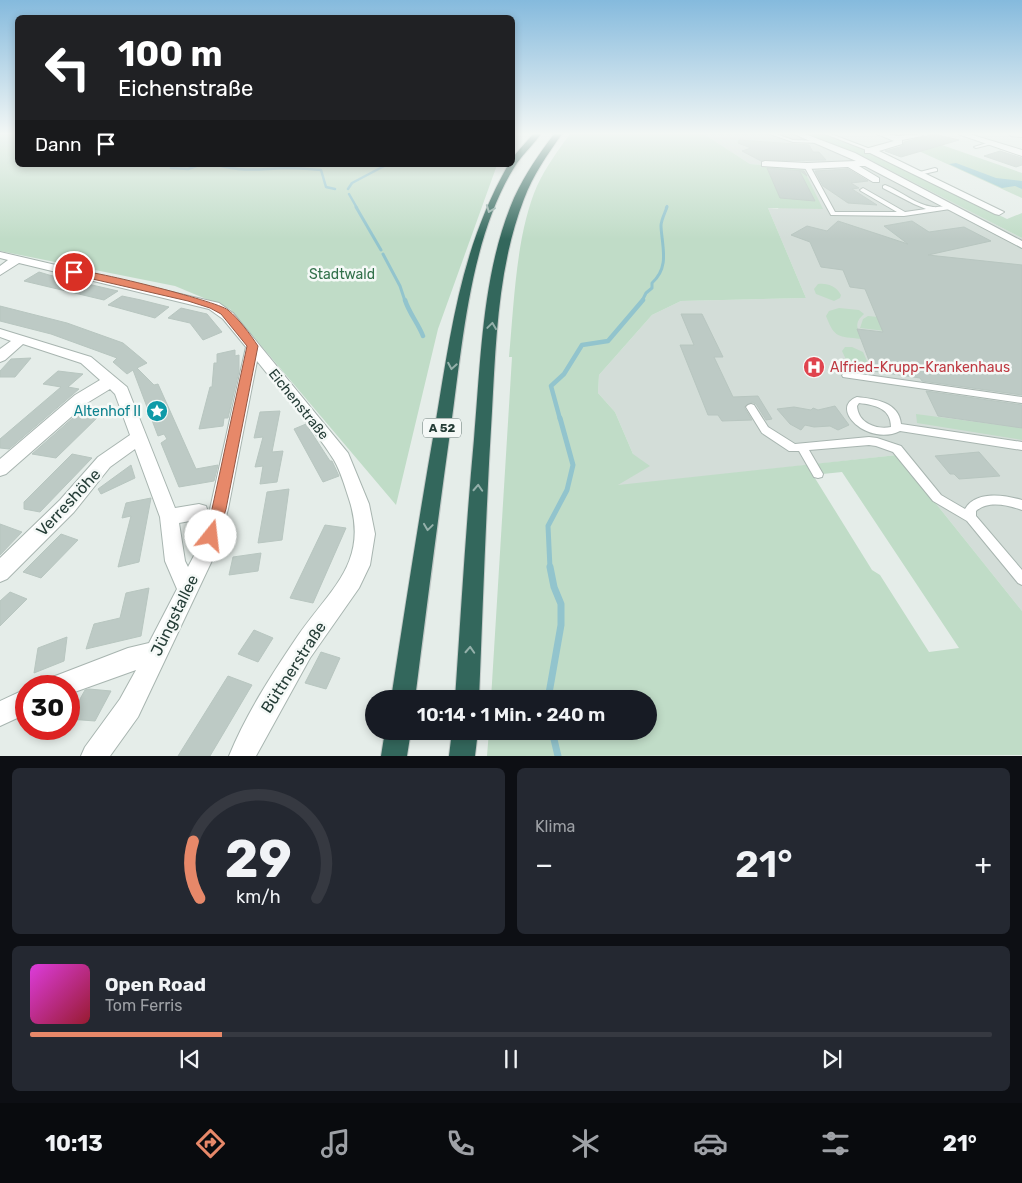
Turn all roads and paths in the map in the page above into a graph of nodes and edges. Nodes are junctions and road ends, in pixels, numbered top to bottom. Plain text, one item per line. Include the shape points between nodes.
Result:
1 (509, 169) edge
2 (532, 169) edge
3 (809, 169) edge
4 (862, 169) edge
5 (879, 169) edge
6 (911, 169) edge
7 (935, 170) dead end
8 (919, 173) junction
9 (876, 180) dead end
10 (885, 187) dead end
11 (863, 190) dead end
12 (950, 207) junction
13 (934, 210) junction
14 (999, 212) dead end
15 (904, 214) junction
16 (1022, 245) edge
17 (0, 255) edge
18 (16, 259) junction
19 (0, 271) edge
20 (0, 333) edge
21 (21, 340) junction
22 (253, 346) junction
23 (0, 357) edge
24 (846, 375) dead end
25 (111, 381) junction
26 (1022, 400) edge
27 (751, 407) dead end
28 (897, 427) junction
29 (139, 437) junction
30 (1022, 446) edge
31 (802, 447) junction
32 (0, 469) edge
33 (818, 474) dead end
34 (1022, 505) edge
35 (199, 512) dead end
36 (169, 517) junction
37 (971, 518) junction
38 (0, 572) edge
39 (1022, 578) edge
40 (351, 583) joint
41 (187, 589) junction
42 (156, 653) junction
43 (80, 678) edge
44 (404, 690) edge
45 (468, 690) edge
46 (15, 706) edge
47 (0, 714) edge
48 (397, 740) edge
49 (464, 740) edge
50 (94, 756) edge
51 (242, 756) edge
52 (394, 756) edge
53 (462, 756) edge

1 -> 44 highway, A 52 via 487,216 465,297
45 -> 2 highway via 479,474 490,341 507,237
3 - 15 lane via 833,214
4 - 9 street
5 - 12 street
6 - 8 street
7 - 8 lane
8 - 14 street
10 - 13 lane
11 - 15 lane
12 - 13 lane
12 - 16 street
13 - 15 lane
17 - 18 street, Eichenstraße
18 - 19 street
18 - 22 street, Eichenstraße via 214,306 225,312
20 - 21 street
21 - 23 street
21 - 25 street via 86,360
22 - 40 street, Eichenstraße via 342,458 351,478 365,517 362,558
22 - 41 street, Jüngstallee via 219,509 207,550
24 - 26 lane
25 - 29 street via 122,391
25 - 32 street via 81,399
27 - 31 lane via 766,430 789,446
28 - 28 lane via 887,432 870,428 856,419 852,405 857,400 882,404 893,413
28 - 30 lane
29 - 36 street
29 - 38 street, Verreshöhe via 104,462 67,506
31 - 33 lane
31 - 37 lane via 869,441 888,445 897,450 937,498
34 - 37 lane via 985,500 975,503 970,509
35 - 36 street
36 - 41 street via 175,561
37 - 39 lane
40 - 51 street, Büttnerstraße via 311,636 262,715
41 - 42 street, Jüngstallee
42 - 43 street
42 - 50 street, Jüngstallee via 129,708
46 - 47 street
48 - 52 highway
49 - 53 highway

